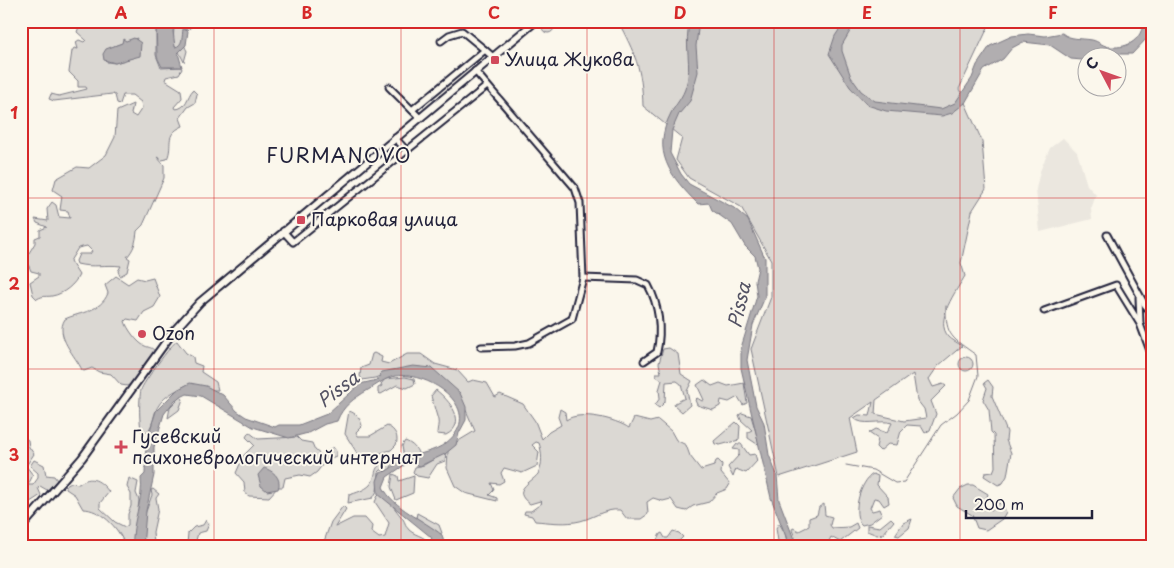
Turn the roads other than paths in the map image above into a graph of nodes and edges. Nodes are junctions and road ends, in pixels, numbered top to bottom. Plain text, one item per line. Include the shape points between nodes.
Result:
1 (536, 21) edge
2 (441, 41) dead end
3 (485, 50) junction
4 (493, 57) junction
5 (475, 72) junction
6 (389, 86) dead end
7 (487, 86) junction
8 (412, 110) junction
9 (420, 118) junction
10 (395, 138) junction
11 (407, 151) junction
12 (283, 231) junction
13 (1107, 235) dead end
14 (583, 278) junction
15 (1138, 293) junction
16 (1044, 311) dead end
17 (1152, 314) edge
18 (1140, 324) junction
19 (481, 347) dead end
20 (1153, 359) edge
21 (644, 361) dead end
22 (21, 528) edge

1 - 4 main road
2 - 3 street via 462,31
3 - 4 street
3 - 8 street
4 - 5 main road
5 - 7 street
5 - 9 main road
6 - 8 street
7 - 11 street
7 - 14 street via 574,188 580,203
8 - 9 street
9 - 10 main road
10 - 11 street
10 - 12 main road
11 - 12 street via 293,242
12 - 22 main road via 182,320 82,458
13 - 15 street
14 - 19 street via 572,319 529,343
14 - 21 street via 637,280 648,284 655,297 659,318 659,343 657,352
15 - 17 street
15 - 18 street
16 - 18 street via 1116,284
17 - 18 street
18 - 20 street

